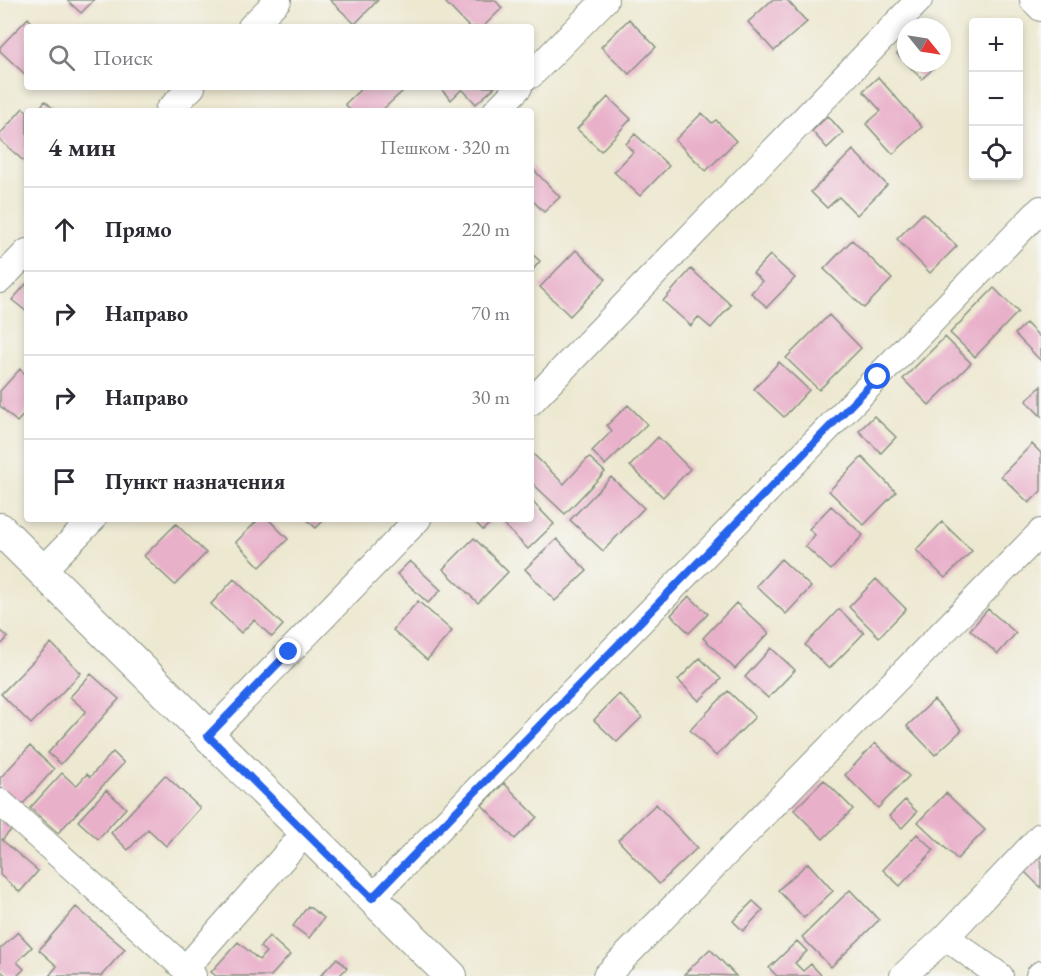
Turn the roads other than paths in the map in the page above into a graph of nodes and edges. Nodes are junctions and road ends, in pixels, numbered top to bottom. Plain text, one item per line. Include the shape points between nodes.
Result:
1 (278, 0) edge
2 (605, 0) edge
3 (919, 0) edge
4 (1033, 0) edge
5 (1041, 8) edge
6 (254, 24) edge
7 (534, 72) edge
8 (189, 90) edge
9 (516, 90) edge
10 (171, 108) edge
11 (498, 108) edge
12 (1041, 209) edge
13 (24, 255) edge
14 (0, 280) edge
15 (534, 399) edge
16 (90, 522) edge
17 (415, 522) edge
18 (0, 529) edge
19 (1041, 532) edge
20 (42, 571) junction
21 (208, 736) junction
22 (0, 802) edge
23 (306, 832) junction
24 (1041, 836) edge
25 (372, 898) junction
26 (946, 938) junction
27 (189, 972) edge
28 (451, 976) edge
29 (606, 976) edge
30 (903, 976) edge
31 (1000, 976) edge

1 - 6 street
2 - 7 street
3 - 15 street
4 - 5 street
8 - 10 street
9 - 11 street
12 - 25 street
13 - 14 street
16 - 20 street
17 - 21 street
18 - 20 street
19 - 29 street
20 - 21 street
21 - 23 street
22 - 27 street
23 - 25 street
23 - 27 street
24 - 26 street
25 - 28 street
26 - 30 street
26 - 31 street

